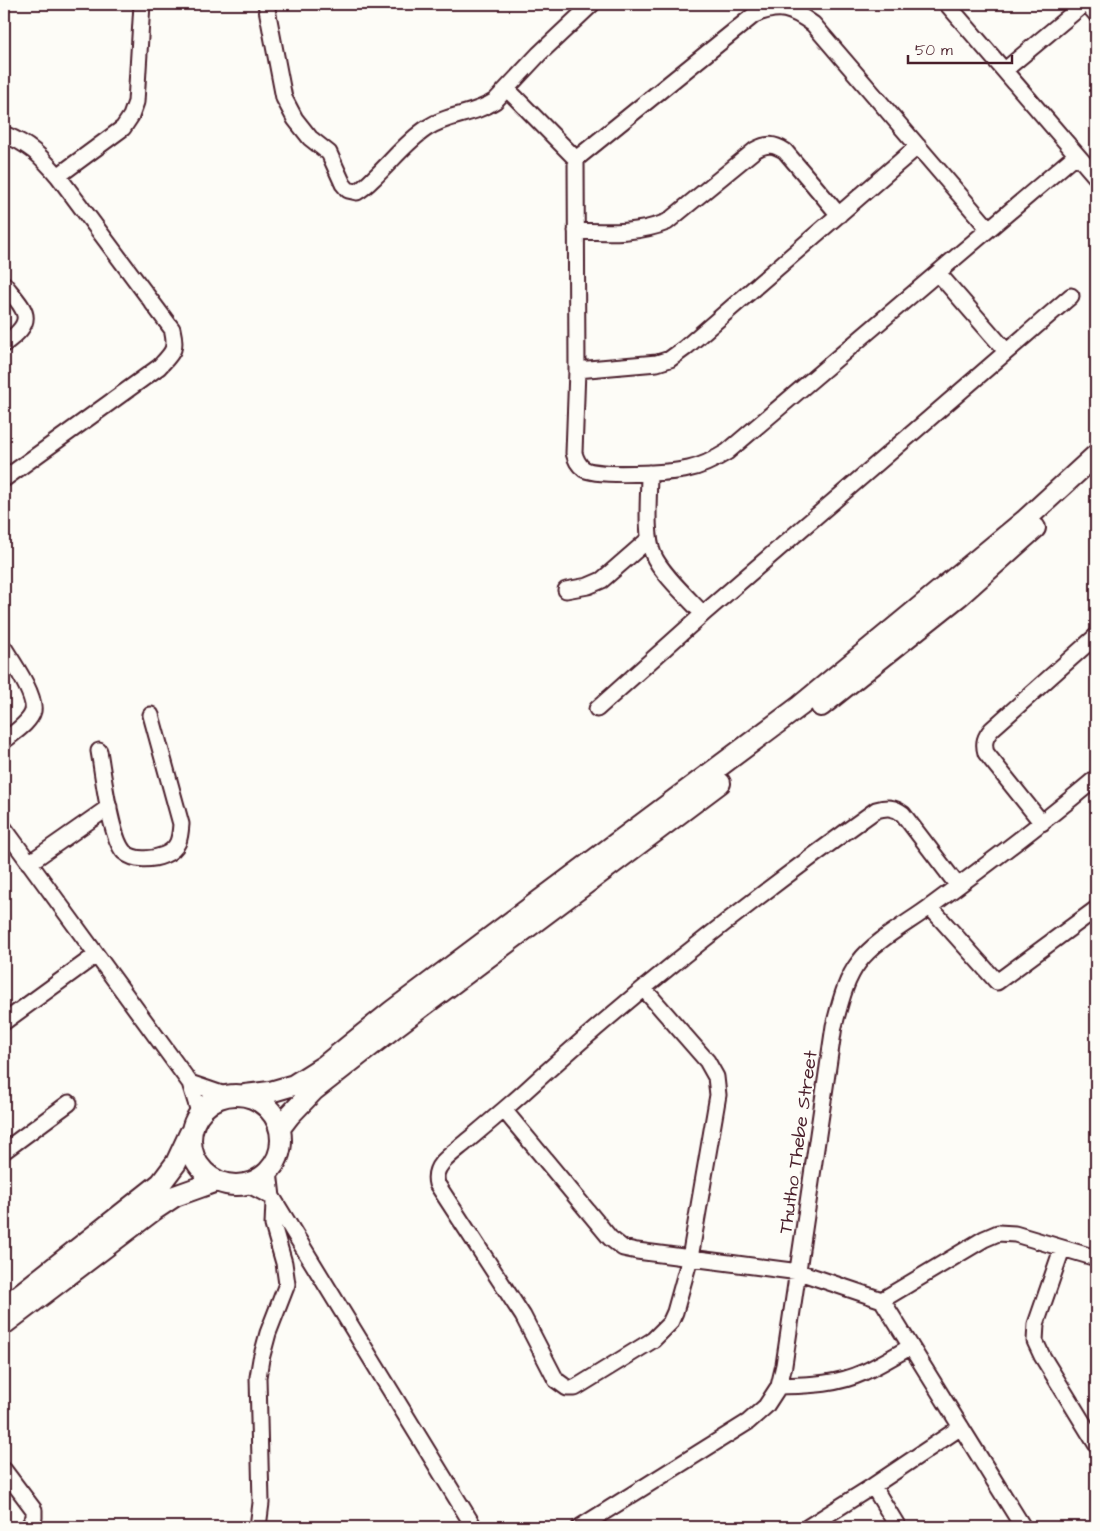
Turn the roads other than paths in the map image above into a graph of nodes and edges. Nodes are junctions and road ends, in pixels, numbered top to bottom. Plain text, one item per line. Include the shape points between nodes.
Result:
1 (142, 4) edge
2 (266, 4) edge
3 (592, 4) edge
4 (947, 4) edge
5 (1086, 4) edge
6 (1096, 14) edge
7 (1004, 70) junction
8 (507, 89) junction
9 (4, 134) edge
10 (918, 146) junction
11 (1076, 154) junction
12 (576, 158) junction
13 (58, 176) junction
14 (1096, 177) edge
15 (839, 215) junction
16 (988, 228) junction
17 (576, 231) junction
18 (938, 273) junction
19 (4, 284) edge
20 (1071, 296) dead end
21 (4, 344) edge
22 (1006, 351) junction
23 (577, 370) junction
24 (1096, 455) edge
25 (649, 473) junction
26 (1096, 474) edge
27 (4, 479) edge
28 (649, 539) junction
29 (566, 590) dead end
30 (703, 614) junction
31 (1096, 636) edge
32 (4, 648) edge
33 (597, 709) dead end
34 (151, 715) dead end
35 (4, 741) edge
36 (99, 751) dead end
37 (1096, 778) edge
38 (109, 807) junction
39 (1042, 824) junction
40 (4, 828) edge
41 (29, 863) junction
42 (958, 886) junction
43 (930, 907) junction
44 (1096, 909) edge
45 (96, 955) junction
46 (644, 989) junction
47 (5, 1018) edge
48 (190, 1083) junction
49 (225, 1095) junction
50 (245, 1095) junction
51 (69, 1103) dead end
52 (504, 1110) junction
53 (199, 1112) junction
54 (280, 1128) junction
55 (191, 1131) junction
56 (4, 1151) edge
57 (268, 1171) junction
58 (217, 1181) junction
59 (247, 1184) junction
60 (273, 1198) junction
61 (1062, 1249) junction
62 (690, 1258) junction
63 (1096, 1258) edge
64 (799, 1272) junction
65 (882, 1300) junction
66 (4, 1307) edge
67 (4, 1324) edge
68 (910, 1347) junction
69 (779, 1386) junction
70 (961, 1427) junction
71 (1096, 1444) edge
72 (4, 1470) edge
73 (874, 1486) junction
74 (28, 1527) edge
75 (258, 1527) edge
76 (474, 1527) edge
77 (580, 1527) edge
78 (808, 1527) edge
79 (898, 1527) edge
80 (1023, 1527) edge

1 - 13 street via 136,102 131,116 123,128
2 - 8 street via 284,98 310,138 329,153 343,184 352,192 360,190 427,128 487,106
3 - 8 street
4 - 7 street
5 - 6 street
5 - 7 street
7 - 11 street
8 - 12 street
9 - 13 street via 22,142 40,156
10 - 12 street via 813,24 785,8 768,9 754,15
10 - 15 street
10 - 16 street
11 - 14 street
11 - 16 street
12 - 17 street
13 - 27 street via 172,329 175,343 171,354 159,367
15 - 17 street via 785,151 766,144 667,222 622,232
15 - 23 street via 670,359
16 - 18 street
17 - 23 street
18 - 22 street
18 - 25 street via 727,452 709,463 687,470
19 - 21 street via 26,317 19,333
20 - 22 street
22 - 30 street
23 - 25 street via 574,453 577,462 593,472
24 - 50 main road via 1024,521 800,706 392,1011 324,1066 294,1085
25 - 28 street
26 - 54 main road via 959,596 816,710 314,1090
28 - 29 street via 602,580
28 - 30 street via 653,555 662,569
30 - 33 street
31 - 39 street via 992,729 983,744 986,754
32 - 35 street via 27,688 33,710 28,720
34 - 38 street via 181,824 180,839 172,851 163,856 135,858 118,844
36 - 38 street
37 - 39 street, Thutho Thebe Street
38 - 41 street
39 - 42 street, Thutho Thebe Street
40 - 41 street
41 - 45 street
42 - 43 street, Thutho Thebe Street
42 - 46 street via 903,814 890,808 876,810 807,860
43 - 44 street via 996,982
43 - 64 street, Thutho Thebe Street via 878,944 859,962 843,993 834,1026
45 - 47 street
45 - 48 street
46 - 52 street via 595,1028
46 - 62 street via 707,1061 716,1077 718,1095
48 - 49 street
48 - 53 street
49 - 50 main road
49 - 53 main road
50 - 54 main road via 267,1106
51 - 56 street
52 - 62 street via 610,1238 623,1248
52 - 62 street via 442,1163 435,1177 522,1316 560,1384 575,1388 664,1330 676,1312
53 - 55 main road
54 - 57 main road via 281,1147
55 - 58 main road via 195,1161
55 - 66 main road via 176,1163 161,1183
57 - 59 main road
57 - 60 street
58 - 59 main road
58 - 67 main road via 176,1196 154,1210
59 - 60 street
60 - 75 street via 273,1225 287,1284 268,1333 258,1377 261,1504
60 - 76 street
61 - 63 street
61 - 65 street via 1015,1234 998,1233
61 - 71 street via 1036,1324 1035,1341
62 - 64 street
64 - 65 street
64 - 69 street, Thutho Thebe Street
65 - 68 street
68 - 69 street via 843,1380
68 - 70 street
69 - 77 street, Thutho Thebe Street via 766,1406 748,1422
70 - 73 street
70 - 80 street
72 - 74 street via 34,1510 34,1518
73 - 78 street
73 - 79 street

